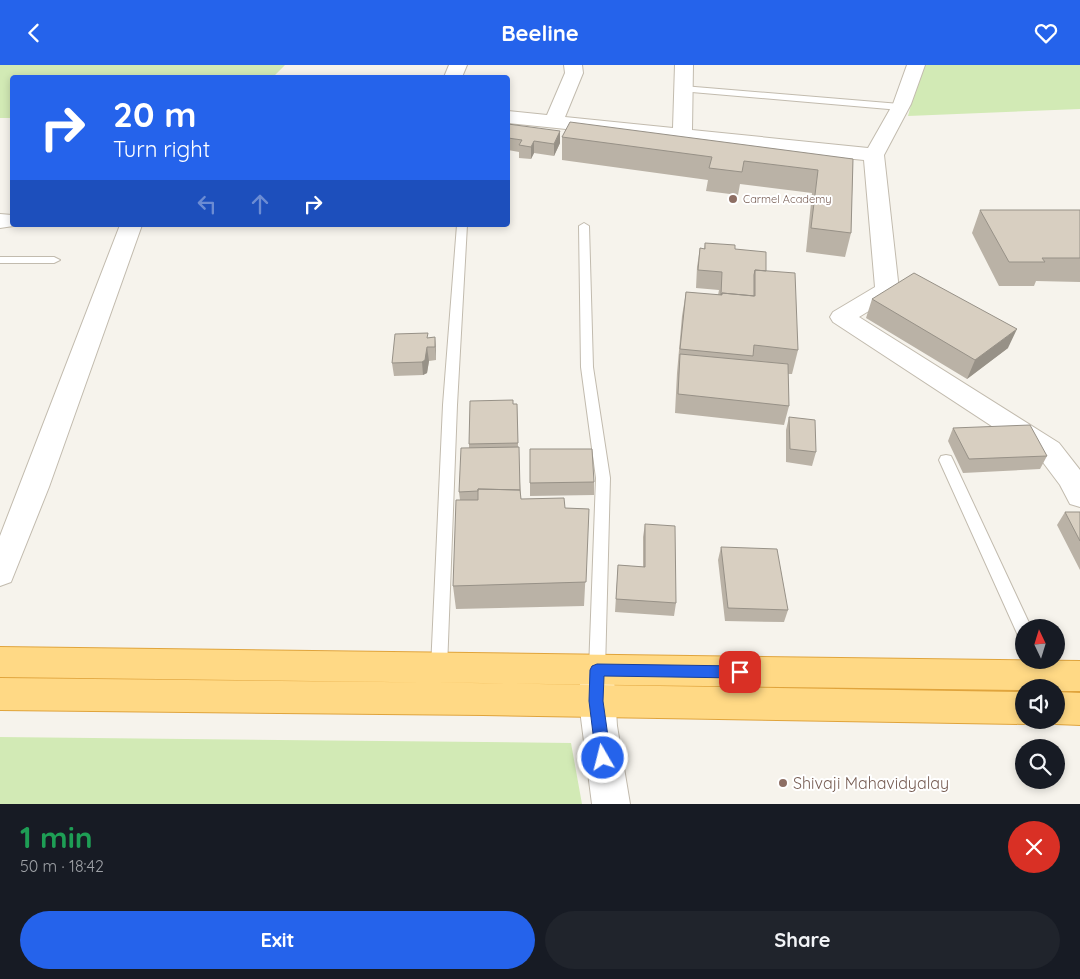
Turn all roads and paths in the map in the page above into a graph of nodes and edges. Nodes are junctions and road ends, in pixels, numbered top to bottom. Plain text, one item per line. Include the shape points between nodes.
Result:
1 (573, 65) edge
2 (684, 65) edge
3 (916, 65) edge
4 (684, 89) junction
5 (900, 107) junction
6 (510, 117) edge
7 (554, 122) junction
8 (682, 135) junction
9 (874, 155) junction
10 (584, 226) dead end
11 (130, 227) edge
12 (462, 227) edge
13 (0, 260) edge
14 (54, 260) dead end
15 (946, 460) dead end
16 (1080, 495) edge
17 (0, 573) edge
18 (1019, 619) edge
19 (0, 662) edge
20 (439, 668) junction
21 (1015, 669) edge
22 (1045, 669) edge
23 (1080, 676) edge
24 (597, 685) junction
25 (0, 694) edge
26 (1015, 708) edge
27 (1065, 708) edge
28 (1080, 709) edge
29 (611, 804) edge

1 - 7 street via 574,73
2 - 4 street
3 - 5 street
4 - 5 lane
4 - 8 street
5 - 9 street
6 - 7 street
7 - 8 street
8 - 9 street
9 - 16 street via 887,291 842,317 1049,450
10 - 24 lane via 587,367 604,479
11 - 17 street via 95,315 33,494
12 - 20 lane via 450,405
13 - 14 lane
15 - 18 lane
19 - 20 highway
20 - 24 highway
21 - 24 highway
22 - 23 highway
24 - 25 highway
24 - 26 highway
24 - 29 street
27 - 28 highway

